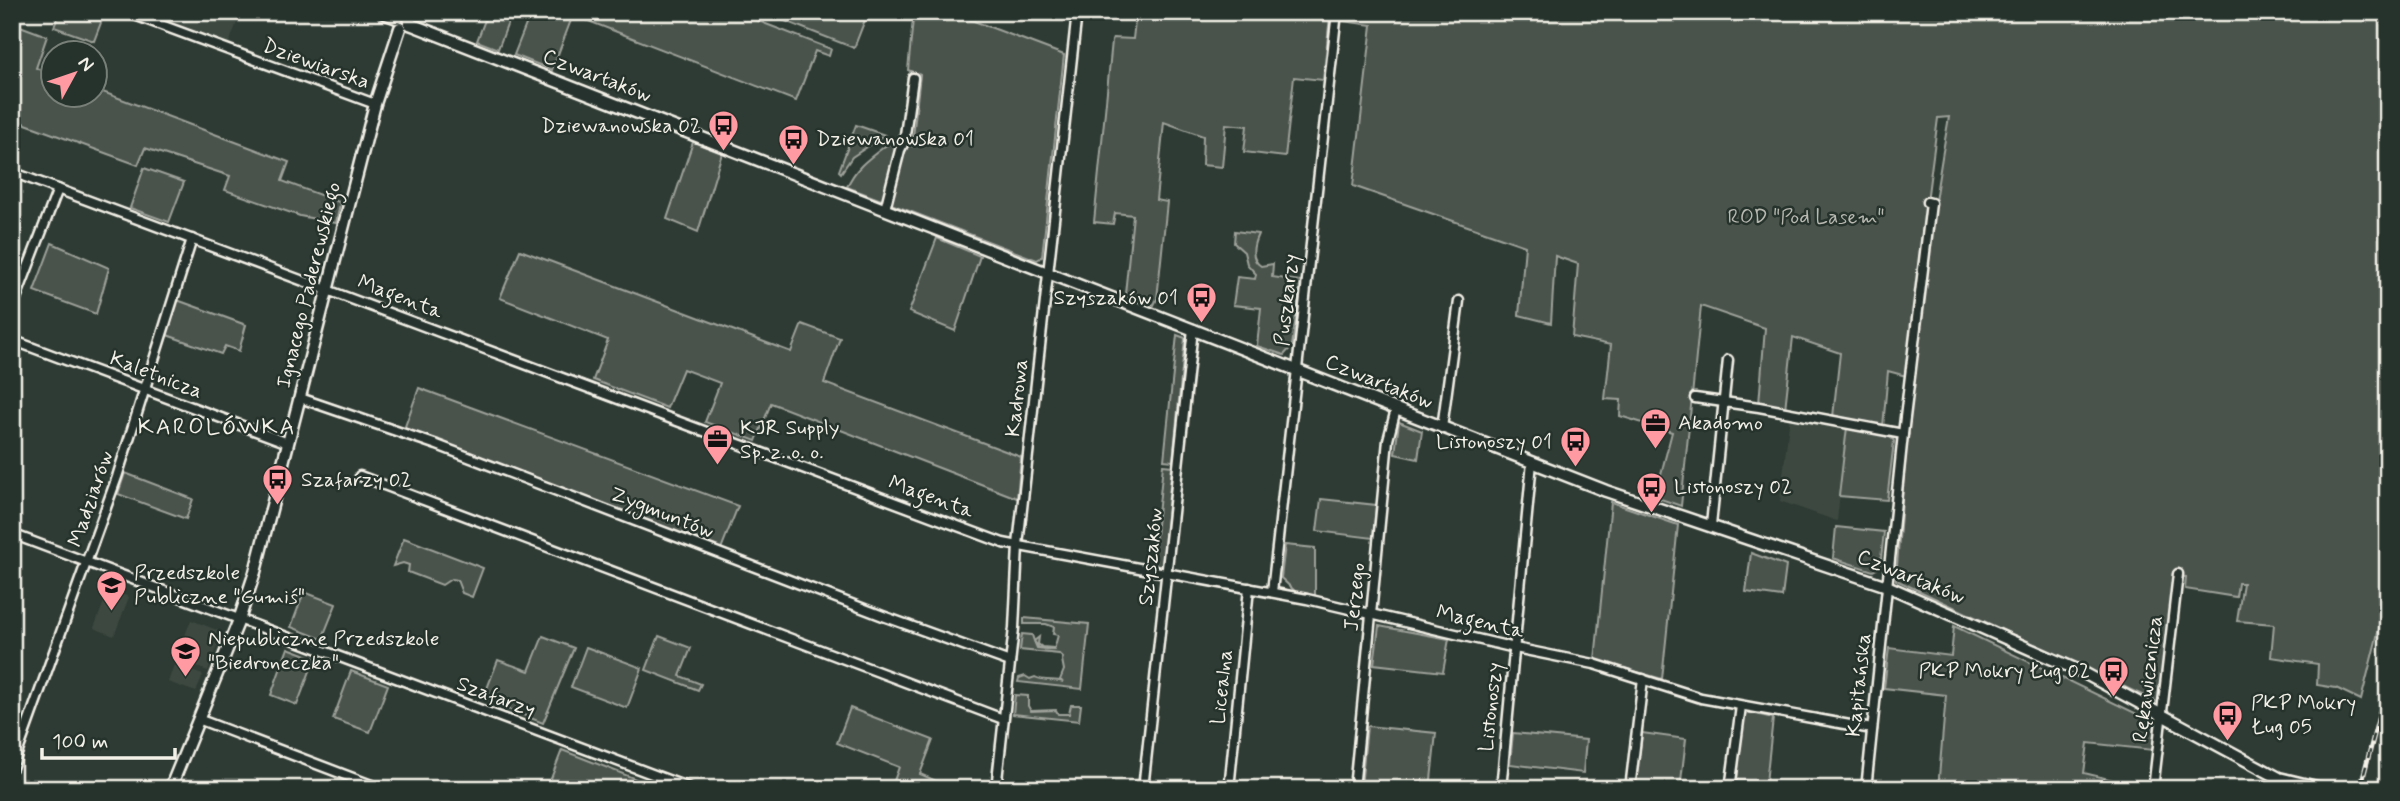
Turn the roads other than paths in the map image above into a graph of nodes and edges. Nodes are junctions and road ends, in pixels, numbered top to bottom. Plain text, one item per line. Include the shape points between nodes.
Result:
1 (126, 12) edge
2 (382, 12) edge
3 (1077, 12) edge
4 (1337, 12) edge
5 (403, 19) edge
6 (913, 78) dead end
7 (375, 104) junction
8 (12, 173) edge
9 (58, 189) junction
10 (1927, 202) dead end
11 (885, 209) junction
12 (192, 239) junction
13 (1047, 272) junction
14 (328, 289) junction
15 (1459, 301) dead end
16 (12, 309) edge
17 (1193, 330) junction
18 (12, 340) edge
19 (1728, 360) dead end
20 (1297, 370) junction
21 (146, 390) junction
22 (300, 398) junction
23 (1695, 398) dead end
24 (1724, 401) junction
25 (1396, 409) junction
26 (1442, 428) junction
27 (1903, 434) junction
28 (288, 443) junction
29 (1532, 462) junction
30 (360, 476) dead end
31 (1711, 525) junction
32 (12, 534) edge
33 (1018, 545) junction
34 (88, 562) junction
35 (1167, 573) junction
36 (2178, 574) dead end
37 (1887, 586) junction
38 (1249, 588) junction
39 (1272, 592) junction
40 (1371, 615) junction
41 (239, 620) junction
42 (1515, 648) junction
43 (1010, 662) junction
44 (1643, 678) junction
45 (1741, 706) junction
46 (2161, 713) junction
47 (198, 719) junction
48 (1003, 719) junction
49 (1872, 729) junction
50 (12, 768) edge
51 (358, 779) junction
52 (2294, 785) edge
53 (170, 789) edge
54 (354, 789) edge
55 (382, 789) edge
56 (692, 789) edge
57 (996, 789) edge
58 (1143, 789) edge
59 (1229, 789) edge
60 (1354, 789) edge
61 (1501, 789) edge
62 (1630, 789) edge
63 (1730, 789) edge
64 (1866, 789) edge
65 (2153, 789) edge
66 (2325, 789) edge

1 - 7 street, Dziewiarska
2 - 5 street, Czwartaków
3 - 13 street, Kadrowa
4 - 20 street, Puszkarzy
5 - 7 street, Ignacego Paderewskiego
5 - 11 street, Czwartaków
6 - 11 street via 904,142
7 - 14 street, Ignacego Paderewskiego
8 - 9 street, Magenta
9 - 12 street, Magenta
9 - 16 street
10 - 27 street, Kapitańska via 1931,203
11 - 13 street, Czwartaków
12 - 14 street, Magenta
12 - 21 street, Madziarów
13 - 17 street, Czwartaków
13 - 33 street, Kadrowa
14 - 22 street, Ignacego Paderewskiego
14 - 33 street, Magenta
15 - 26 street
17 - 20 street, Czwartaków
17 - 35 street, Szyszaków
18 - 21 street, Kaletnicza
19 - 24 street
20 - 25 street, Czwartaków
20 - 39 street, Puszkarzy
21 - 28 street, Kaletnicza
21 - 34 street, Madziarów
22 - 28 street, Ignacego Paderewskiego
22 - 43 street, Zygmuntów via 437,445
23 - 24 street
24 - 27 street
24 - 31 street
25 - 26 street, Czwartaków
25 - 40 street, Jerzego via 1388,440
26 - 29 street, Czwartaków
27 - 37 street, Kapitańska
28 - 41 street, Ignacego Paderewskiego
29 - 31 street, Czwartaków
29 - 42 street, Listonoszy
30 - 48 street
31 - 37 street, Czwartaków
32 - 34 street, Szafarzy
33 - 35 street, Magenta
33 - 43 street, Kadrowa
34 - 41 street, Szafarzy
34 - 50 street, Madziarów
35 - 38 street, Magenta
35 - 58 street, Szyszaków
36 - 46 street, Rękawicznicza
37 - 46 street, Czwartaków via 2024,644
37 - 49 street, Kapitańska
38 - 39 street, Magenta
38 - 59 street, Licealna
39 - 40 street, Magenta
40 - 42 street, Magenta
40 - 60 street, Jerzego
41 - 47 street, Ignacego Paderewskiego
41 - 56 street, Szafarzy
42 - 44 street, Magenta
42 - 61 street, Listonoszy
43 - 48 street, Kadrowa
44 - 45 street, Magenta
44 - 62 street
45 - 49 street, Magenta
45 - 63 street
46 - 52 street, Czwartaków
46 - 65 street, Rękawicznicza
47 - 51 street
47 - 53 street, Ignacego Paderewskiego
48 - 57 street, Kadrowa
49 - 64 street, Kapitańska
51 - 54 street
51 - 55 street
52 - 66 street, Czwartaków

